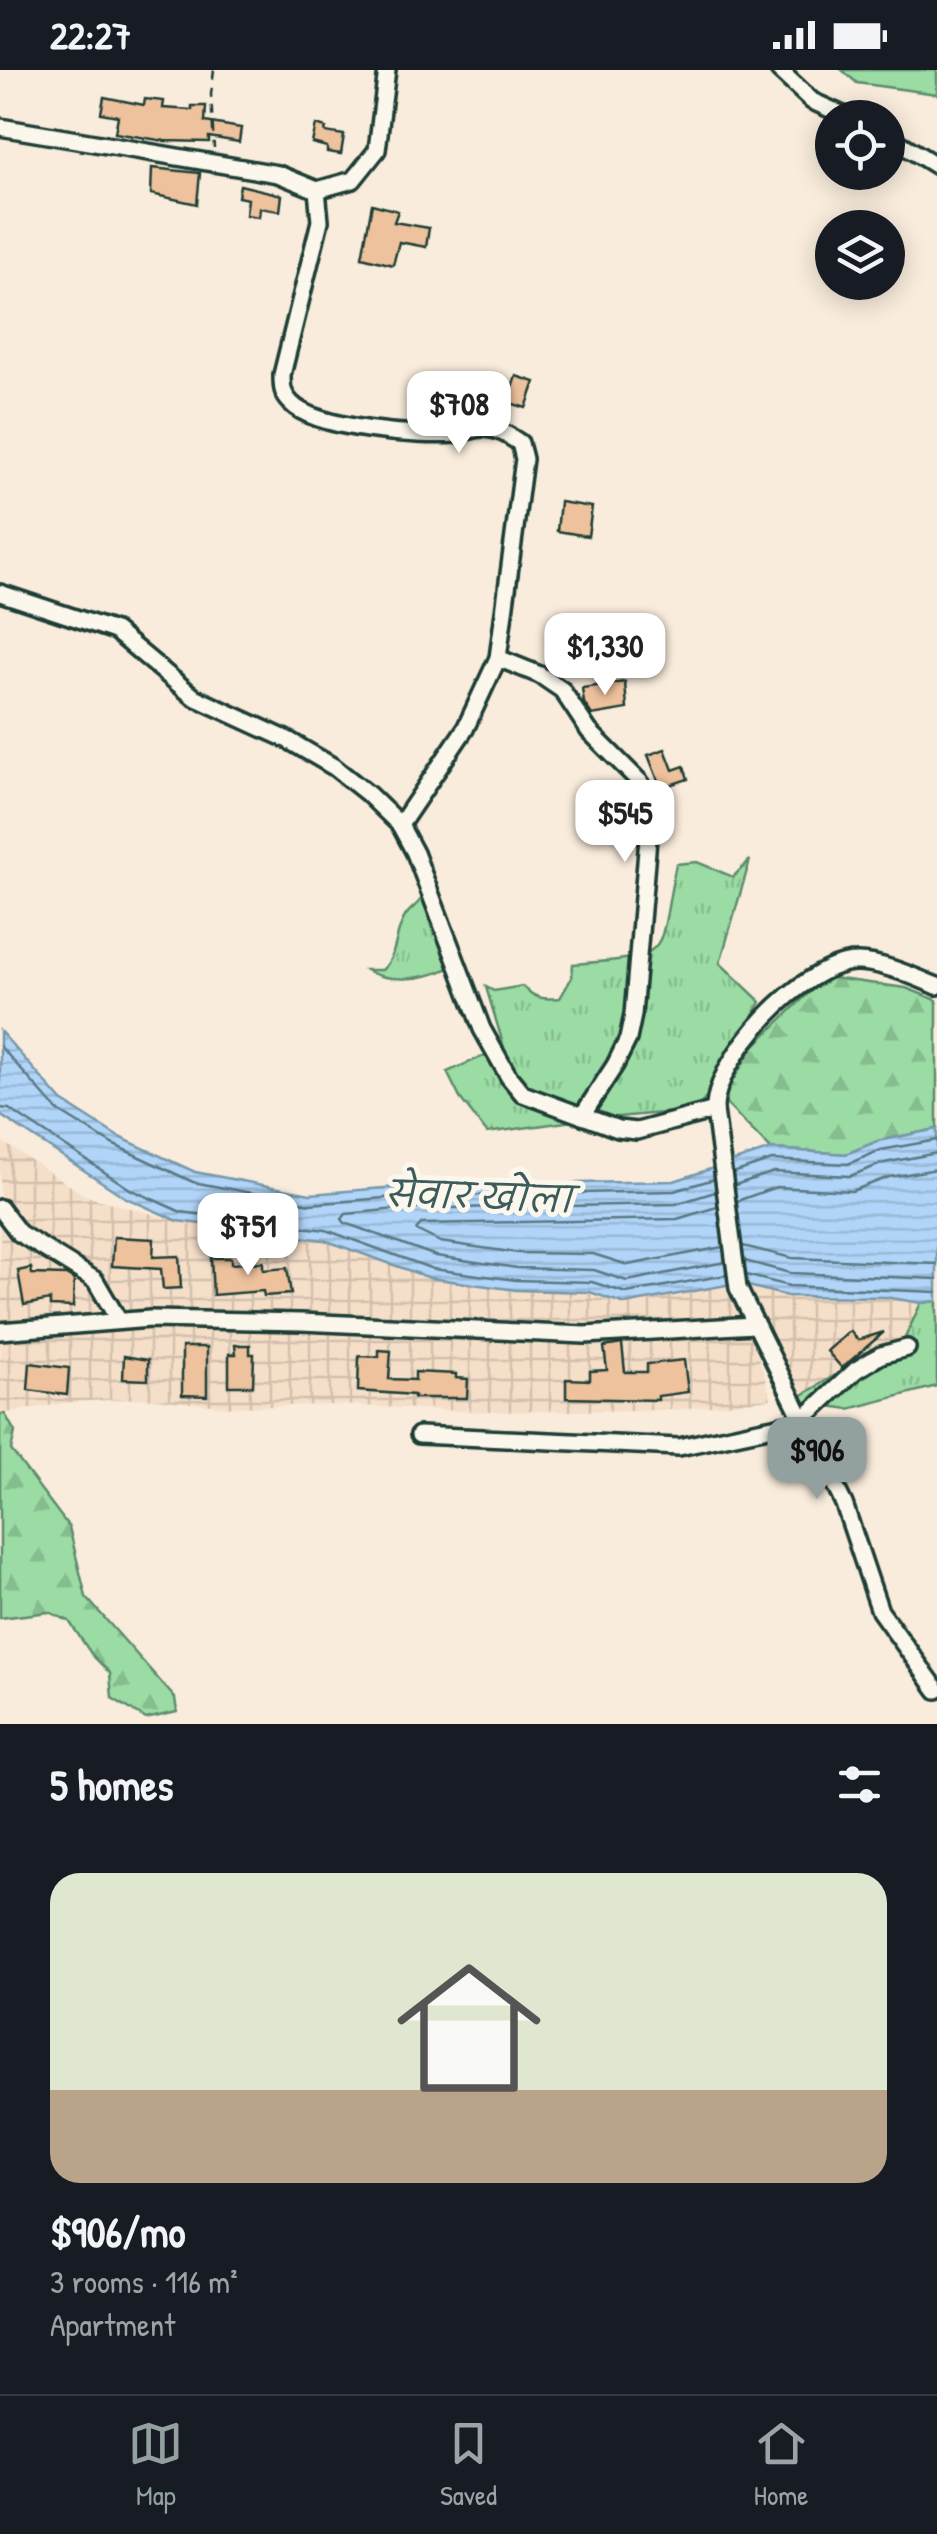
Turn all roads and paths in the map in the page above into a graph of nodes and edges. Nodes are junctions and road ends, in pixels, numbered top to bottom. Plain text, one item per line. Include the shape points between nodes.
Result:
1 (214, 70) edge
2 (387, 70) edge
3 (779, 70) edge
4 (815, 101) edge
5 (0, 128) edge
6 (905, 146) edge
7 (214, 162) junction
8 (937, 166) edge
9 (318, 190) junction
10 (0, 593) edge
11 (498, 658) junction
12 (400, 825) junction
13 (937, 986) edge
14 (714, 1110) junction
15 (582, 1116) junction
16 (0, 1208) edge
17 (119, 1321) junction
18 (754, 1325) junction
19 (0, 1331) edge
20 (907, 1348) dead end
21 (801, 1421) junction
22 (419, 1435) dead end
23 (937, 1690) edge

1 - 7 path
2 - 9 street via 377,150 354,180
3 - 4 street
5 - 7 street
6 - 8 street
7 - 9 street via 278,174
9 - 11 street via 320,221 282,391 308,416 338,423 458,434 478,427 520,442 524,459
10 - 12 street via 115,630 194,697 334,767
11 - 12 street via 465,729
11 - 15 street via 562,690 651,803 628,1039
12 - 15 street via 508,1077 524,1094
13 - 14 street via 855,962 796,986 739,1049 718,1086
14 - 15 street via 638,1132
14 - 18 street via 738,1288
16 - 17 street via 19,1233 95,1280
17 - 18 street via 586,1335
17 - 19 street
18 - 21 street
20 - 21 street via 856,1370
21 - 22 street via 679,1447
21 - 23 street via 844,1504 880,1611

